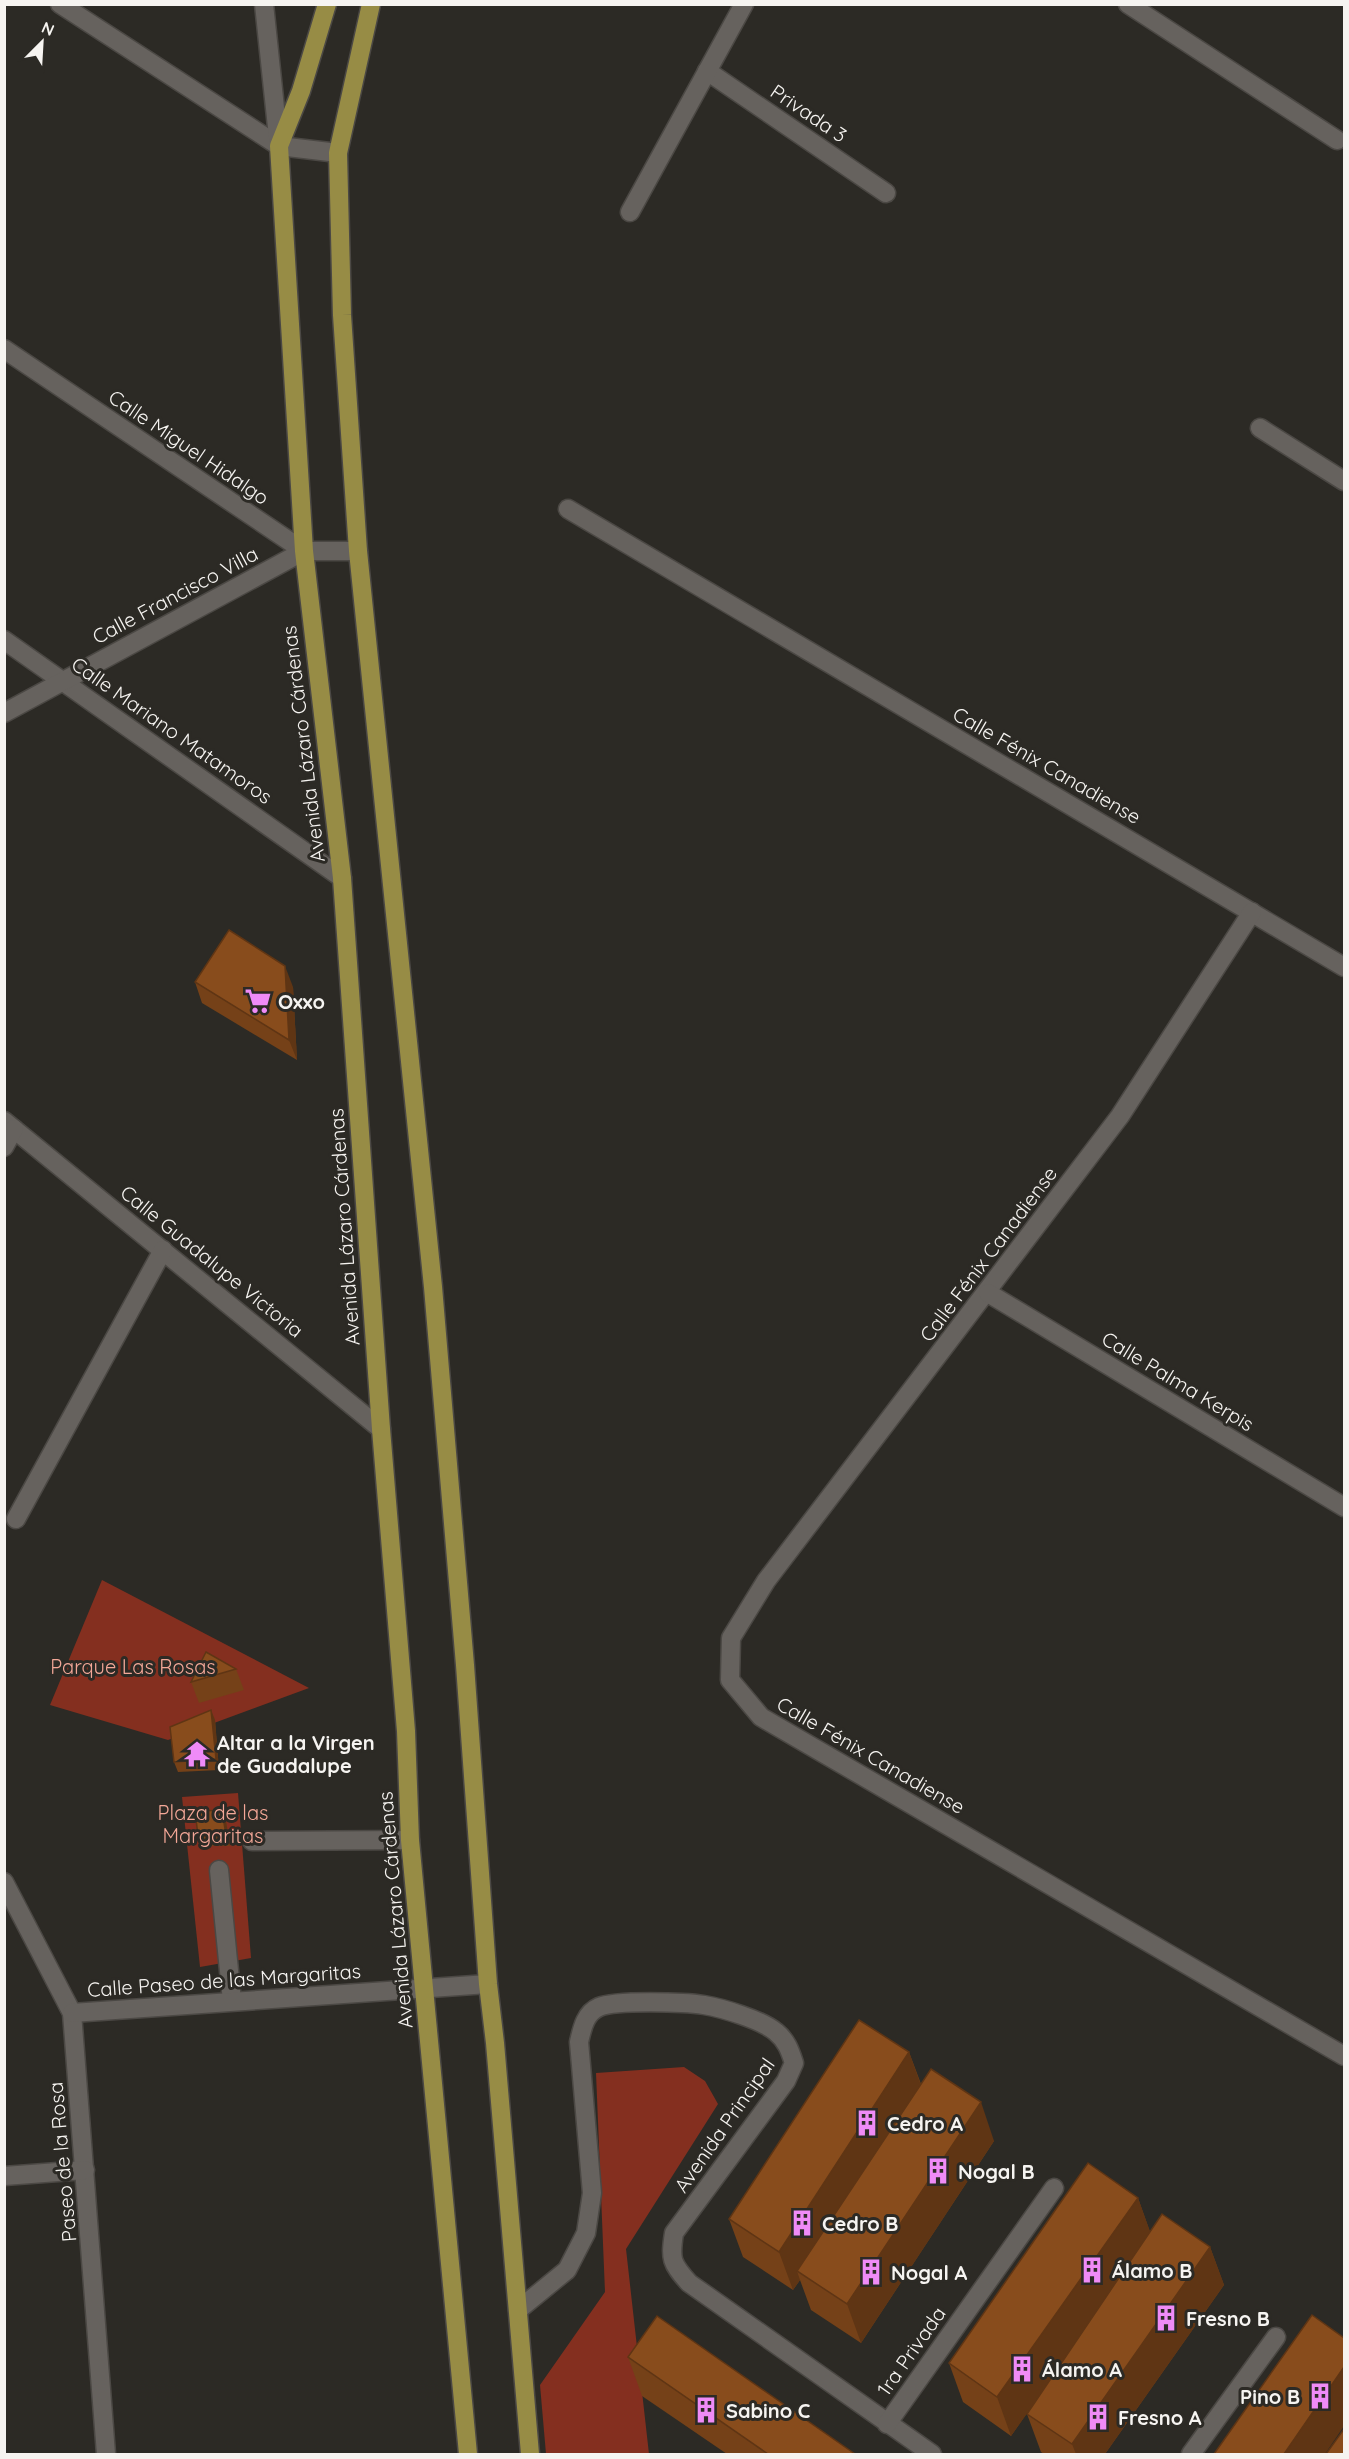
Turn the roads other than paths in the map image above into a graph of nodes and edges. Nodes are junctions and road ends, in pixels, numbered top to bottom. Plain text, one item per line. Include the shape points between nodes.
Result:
1 (60, 4) edge
2 (264, 4) edge
3 (327, 4) edge
4 (371, 4) edge
5 (744, 4) edge
6 (1128, 4) edge
7 (707, 71) junction
8 (1337, 140) dead end
9 (279, 146) junction
10 (338, 153) junction
11 (886, 193) dead end
12 (630, 212) dead end
13 (4, 349) edge
14 (1260, 428) dead end
15 (1344, 481) edge
16 (568, 509) dead end
17 (304, 551) junction
18 (358, 551) junction
19 (4, 640) edge
20 (64, 680) junction
21 (4, 713) edge
22 (342, 878) junction
23 (1252, 912) junction
24 (1344, 967) edge
25 (9, 1125) edge
26 (4, 1147) edge
27 (163, 1250) junction
28 (988, 1293) junction
29 (381, 1429) junction
30 (1344, 1507) edge
31 (16, 1519) dead end
32 (410, 1840) junction
33 (252, 1841) dead end
34 (219, 1870) dead end
35 (4, 1882) edge
36 (488, 1984) junction
37 (424, 1988) junction
38 (232, 2001) junction
39 (72, 2013) junction
40 (1344, 2056) edge
41 (86, 2170) junction
42 (4, 2176) edge
43 (1054, 2188) dead end
44 (518, 2310) junction
45 (1276, 2337) dead end
46 (887, 2424) junction
47 (106, 2454) edge
48 (468, 2454) edge
49 (530, 2454) edge
50 (932, 2454) edge
51 (1191, 2454) edge

1 - 9 street
2 - 9 street
3 - 9 main road, Avenida Lázaro Cárdenas via 301,91
4 - 10 main road
5 - 7 street
6 - 8 street
7 - 11 street, Privada 3
7 - 12 street
9 - 10 street
9 - 17 main road, Avenida Lázaro Cárdenas
10 - 18 main road via 342,315
13 - 17 street, Calle Miguel Hidalgo
14 - 15 street
16 - 23 street, Calle Fénix Canadiense
17 - 18 street
17 - 20 street, Calle Francisco Villa
17 - 22 main road, Avenida Lázaro Cárdenas
18 - 36 main road via 433,1287
19 - 20 street, Calle Mariano Matamoros
20 - 21 street, Calle Francisco Villa
20 - 22 street, Calle Mariano Matamoros
22 - 29 main road, Avenida Lázaro Cárdenas
23 - 24 street
23 - 28 street, Calle Fénix Canadiense via 1120,1116
25 - 26 street, Calle Guadalupe Victoria
25 - 27 street, Calle Guadalupe Victoria
27 - 29 street, Calle Guadalupe Victoria
27 - 31 street
28 - 30 street, Calle Palma Kerpis
28 - 40 street, Calle Fénix Canadiense via 766,1581 731,1638 730,1680 761,1717
29 - 32 main road, Avenida Lázaro Cárdenas
32 - 33 street
32 - 37 main road, Avenida Lázaro Cárdenas
34 - 38 street
35 - 39 street, Paseo de la Rosa
36 - 37 street, Calle Paseo de las Margaritas
36 - 44 main road
37 - 38 street, Calle Paseo de las Margaritas
37 - 48 main road, Avenida Lázaro Cárdenas
38 - 39 street, Calle Paseo de las Margaritas
39 - 41 street, Paseo de la Rosa
41 - 42 street
41 - 47 street, Paseo de la Rosa
43 - 46 street, 1ra Privada
44 - 46 street, Avenida Principal via 567,2270 586,2233 592,2193 579,2042 586,2018 598,2007 626,2003 714,2008 776,2031 788,2045 794,2063 786,2081 674,2233 671,2258 689,2283
44 - 49 main road
45 - 51 street
46 - 50 street, Avenida Principal

